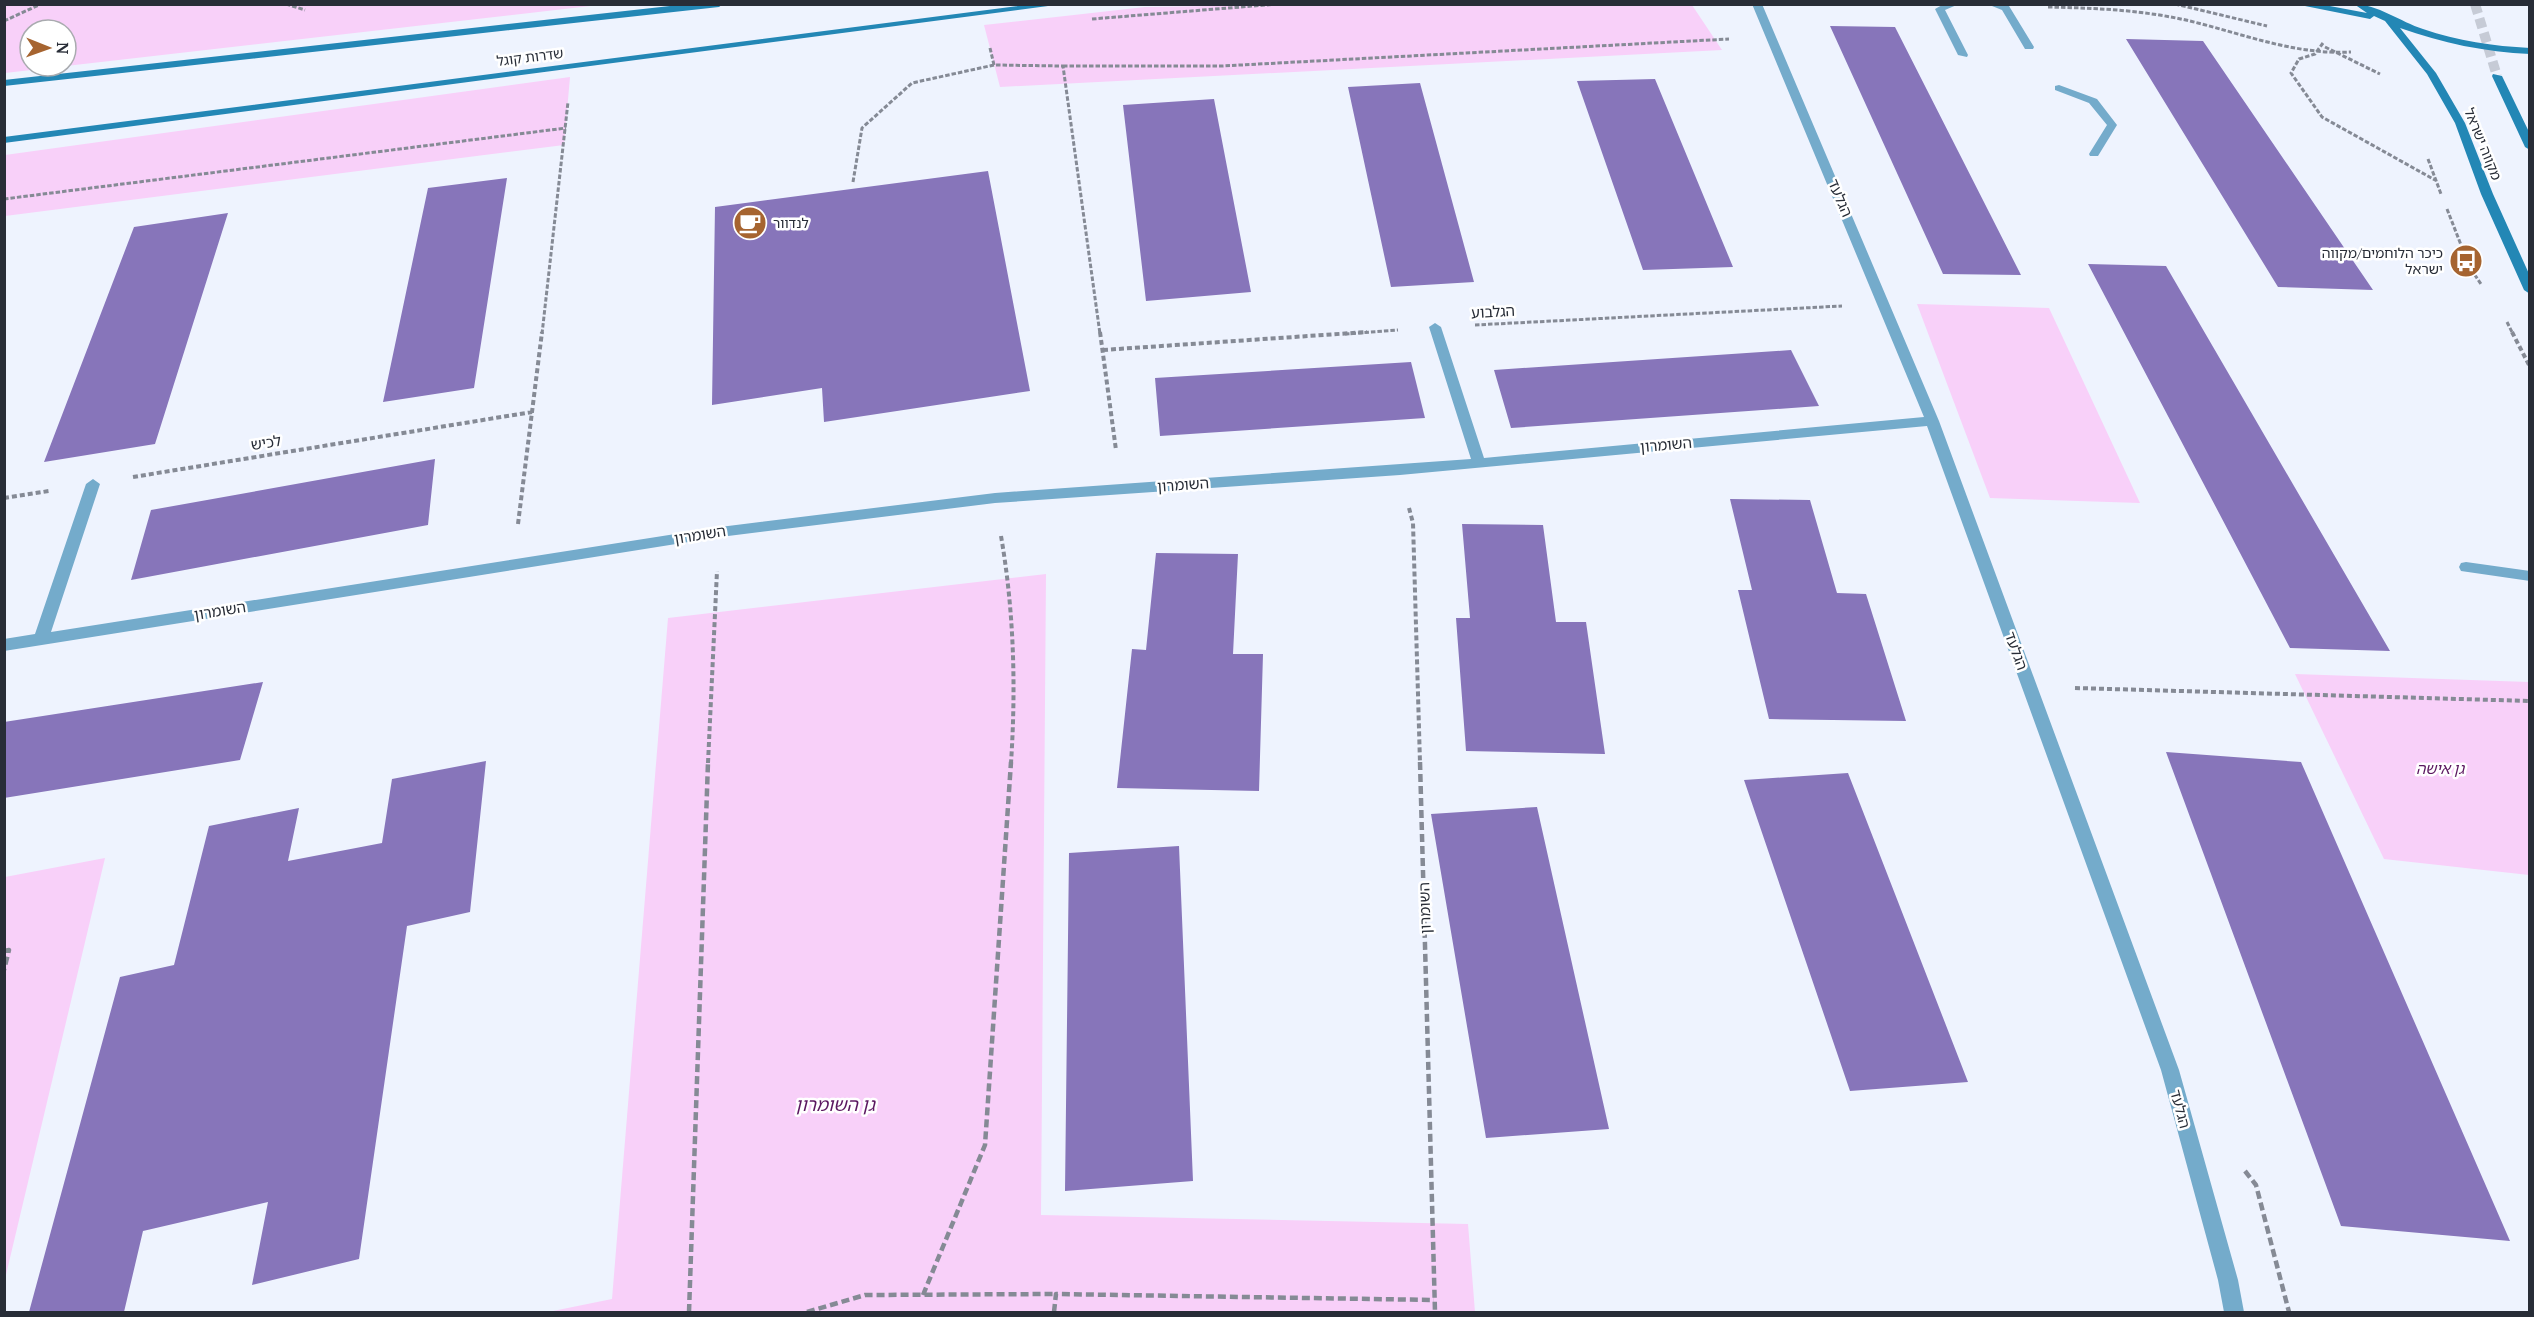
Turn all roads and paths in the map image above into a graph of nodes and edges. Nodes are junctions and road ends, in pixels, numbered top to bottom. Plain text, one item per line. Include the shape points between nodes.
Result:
1 (41, 4) edge
2 (719, 4) edge
3 (1059, 4) edge
4 (1757, 4) edge
5 (1955, 4) edge
6 (1991, 4) edge
7 (2175, 4) edge
8 (2299, 4) edge
9 (2358, 4) edge
10 (2046, 7) dead end
11 (2385, 19) junction
12 (4, 21) edge
13 (2272, 28) dead end
14 (1772, 37) junction
15 (2312, 42) dead end
16 (2029, 47) dead end
17 (2529, 51) edge
18 (1963, 55) dead end
19 (572, 66) junction
20 (1063, 66) junction
21 (2382, 75) dead end
22 (2498, 76) tunnel mouth
23 (4, 83) edge
24 (2059, 88) dead end
25 (566, 128) junction
26 (4, 140) edge
27 (2529, 147) edge
28 (2428, 149) dead end
29 (2094, 154) dead end
30 (2436, 181) junction
31 (853, 183) dead end
32 (4, 199) edge
33 (2490, 201) junction
34 (2529, 290) edge
35 (2487, 292) dead end
36 (1884, 304) junction
37 (2503, 316) dead end
38 (1435, 327) junction
39 (1103, 350) junction
40 (2529, 367) edge
41 (532, 412) junction
42 (1932, 421) junction
43 (1479, 462) junction
44 (1400, 470) junction
45 (93, 484) junction
46 (1121, 489) junction
47 (4, 498) edge
48 (995, 498) junction
49 (720, 532) junction
50 (512, 565) junction
51 (2466, 567) dead end
52 (2529, 576) edge
53 (41, 639) junction
54 (4, 645) edge
55 (2029, 687) junction
56 (2529, 701) edge
57 (4, 951) edge
58 (4, 970) edge
59 (1056, 1294) junction
60 (923, 1295) junction
61 (1434, 1300) junction
62 (689, 1312) edge
63 (807, 1312) edge
64 (1054, 1312) edge
65 (1434, 1312) edge
66 (2234, 1312) edge

1 - 12 path
2 - 23 street
3 - 19 street, שדרות קוגל
4 - 14 street, הגלעד
5 - 18 street via 1941,9
6 - 16 street via 2006,8
7 - 13 path
8 - 11 street
9 - 11 street
10 - 30 path via 2156,14 2315,54 2299,59 2291,73 2322,117
11 - 17 street via 2473,45
11 - 33 street, מקווה ישראל via 2424,63 2445,96 2460,123
14 - 20 path via 1222,66
14 - 36 street, הגלעד
15 - 21 path
19 - 25 path
19 - 26 street, שדרות קוגל
20 - 31 path via 994,65 912,83 862,128
20 - 39 path
22 - 27 street
24 - 29 street via 2093,100 2112,125
25 - 32 path
25 - 41 path
28 - 30 path
30 - 33 path
30 - 35 path via 2470,268
33 - 34 street, מקווה ישראל
36 - 38 path, הגלבוע
36 - 42 street, הגלעד
37 - 40 path
38 - 39 path, הגלבוע
38 - 43 street
39 - 46 path
41 - 45 path, לכיש
41 - 50 path
42 - 43 street, השומרון
42 - 55 street, הגלעד
43 - 44 street, השומרון
44 - 46 street, השומרון
44 - 61 path, השומרון via 1413,523
45 - 47 path, לכיש
45 - 53 street
46 - 48 street, השומרון
48 - 49 street, השומרון
48 - 60 path via 1008,578 1016,702 985,1144
49 - 50 street, השומרון
49 - 62 path via 713,630
50 - 53 street, השומרון
51 - 52 street
53 - 54 street, השומרון
55 - 56 path
55 - 66 street, הגלעד via 2170,1070
57 - 58 path via 9,950
59 - 60 path
59 - 61 path
59 - 64 path
60 - 63 path via 865,1295
61 - 65 path, השומרון

